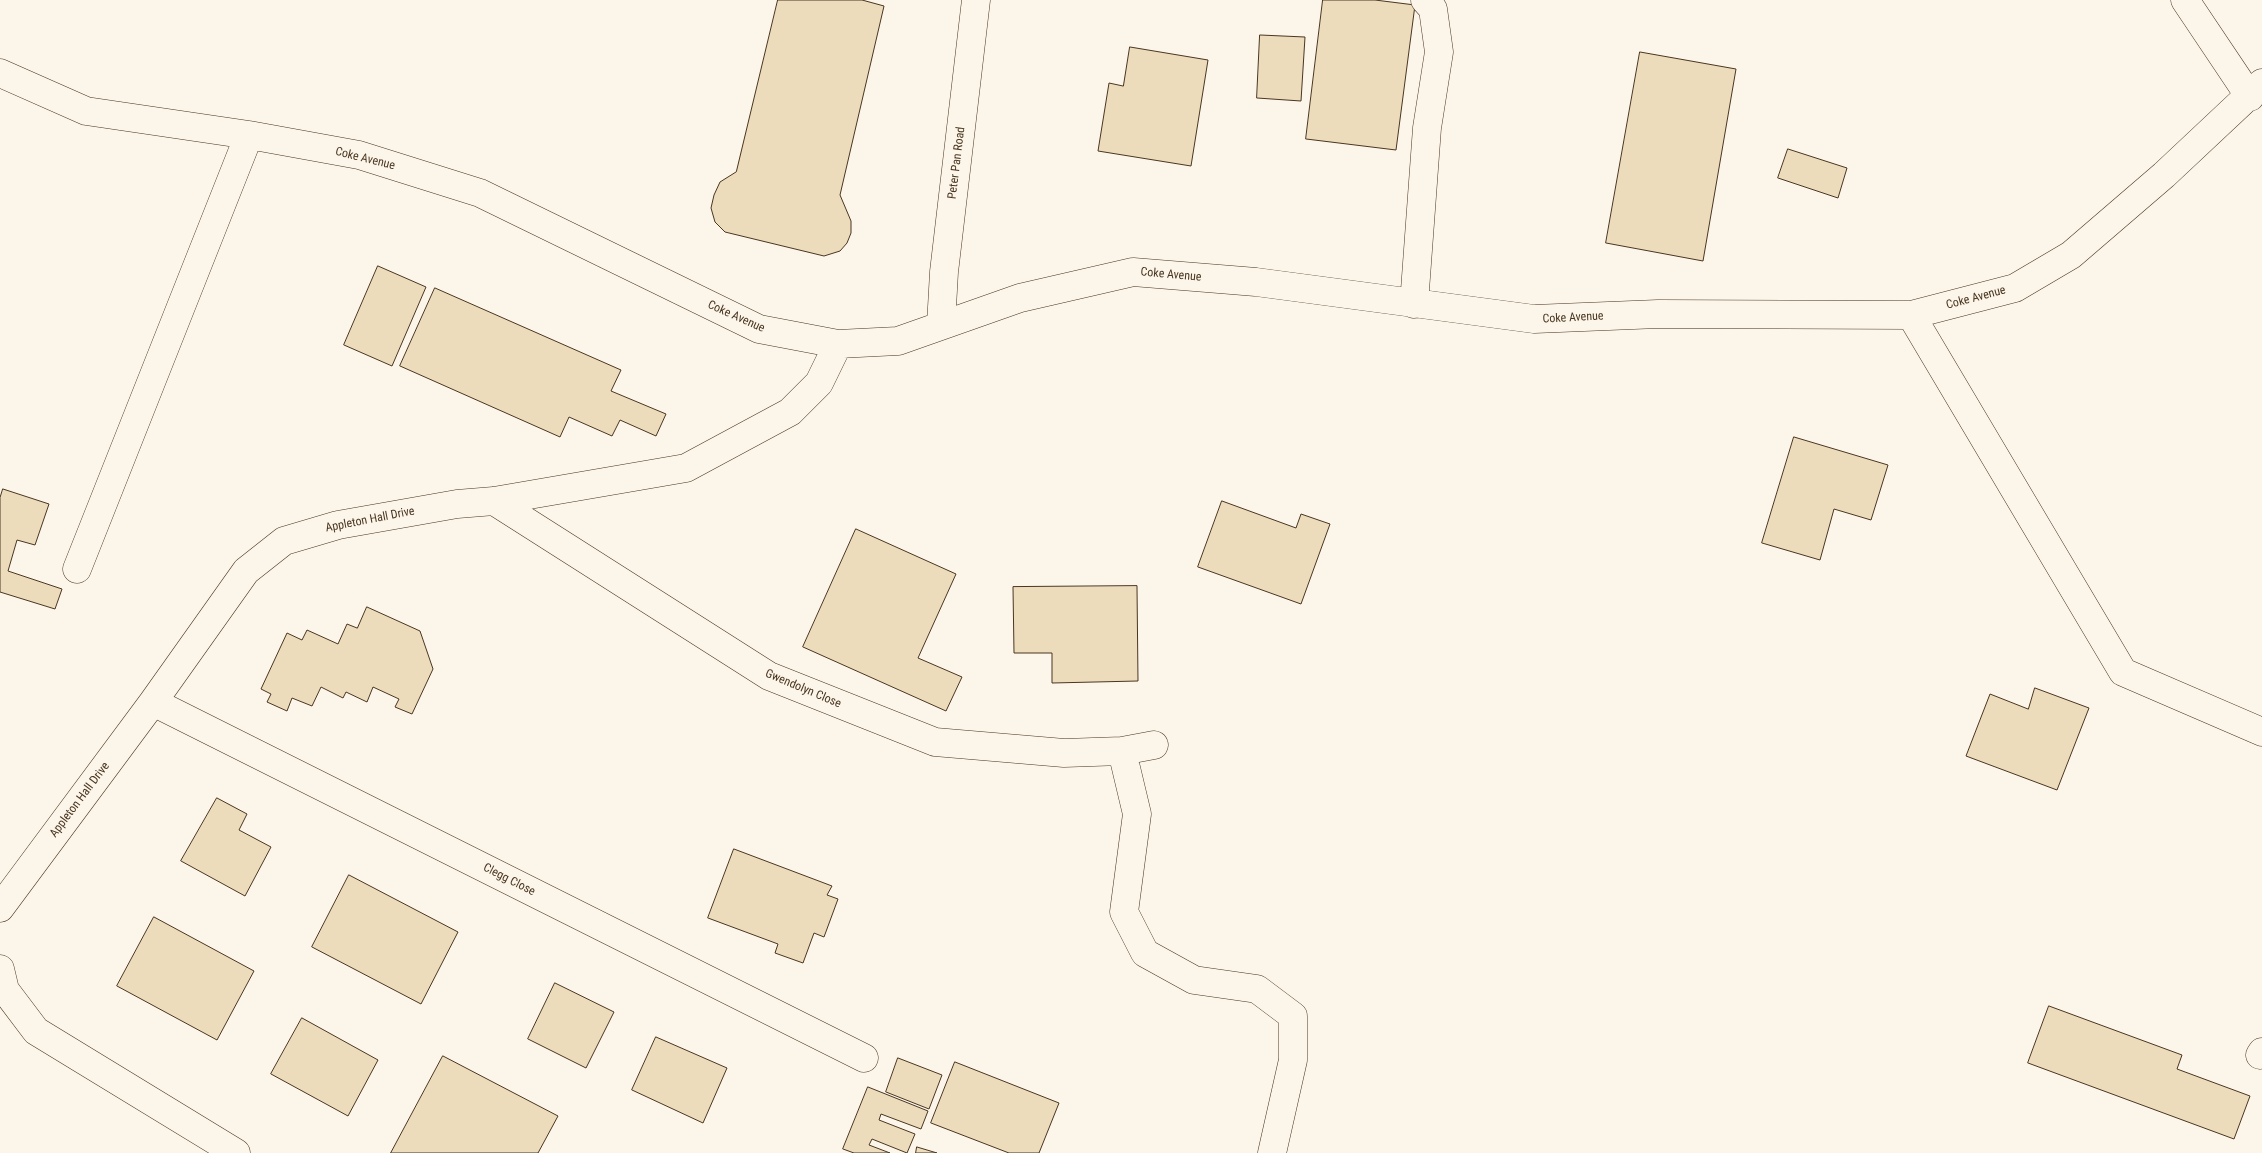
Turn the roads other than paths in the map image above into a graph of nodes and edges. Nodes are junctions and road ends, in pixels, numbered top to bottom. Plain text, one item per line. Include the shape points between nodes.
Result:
1 (976, 0) edge
2 (1425, 0) edge
3 (2185, 0) edge
4 (0, 73) edge
5 (2256, 90) edge
6 (249, 135) junction
7 (1414, 304) junction
8 (1911, 315) junction
9 (941, 325) junction
10 (838, 344) junction
11 (494, 501) junction
12 (77, 569) dead end
13 (153, 702) junction
14 (2262, 732) edge
15 (1154, 745) dead end
16 (1122, 751) junction
17 (0, 908) edge
18 (0, 969) edge
19 (864, 1058) dead end
20 (236, 1153) edge
21 (1272, 1153) edge

1 - 9 street, Peter Pan Road via 944,272
2 - 7 street via 1433,9 1439,52 1426,128
3 - 5 street
4 - 6 street, Coke Avenue via 86,111
5 - 8 street, Coke Avenue via 2071,255 2015,288
6 - 10 street, Coke Avenue via 359,155 480,192 759,330
6 - 12 street
7 - 8 street, Coke Avenue via 1534,320 1658,314
7 - 9 street, Coke Avenue via 1256,282 1133,272 1020,298
8 - 14 street via 2123,672
9 - 10 street, Coke Avenue via 898,341
10 - 11 street, Appleton Hall Drive via 820,383 790,412 686,468
11 - 13 street, Appleton Hall Drive via 457,504 338,525 284,541 246,571
11 - 16 street, Gwendolyn Close via 769,676 796,687 935,742 1064,753
13 - 17 street, Appleton Hall Drive
13 - 19 street, Clegg Close
15 - 16 street, Gwendolyn Close
16 - 21 street via 1137,814 1124,912 1145,953 1194,980 1257,989 1293,1016 1293,1060
18 - 20 street via 5,990 36,1031

